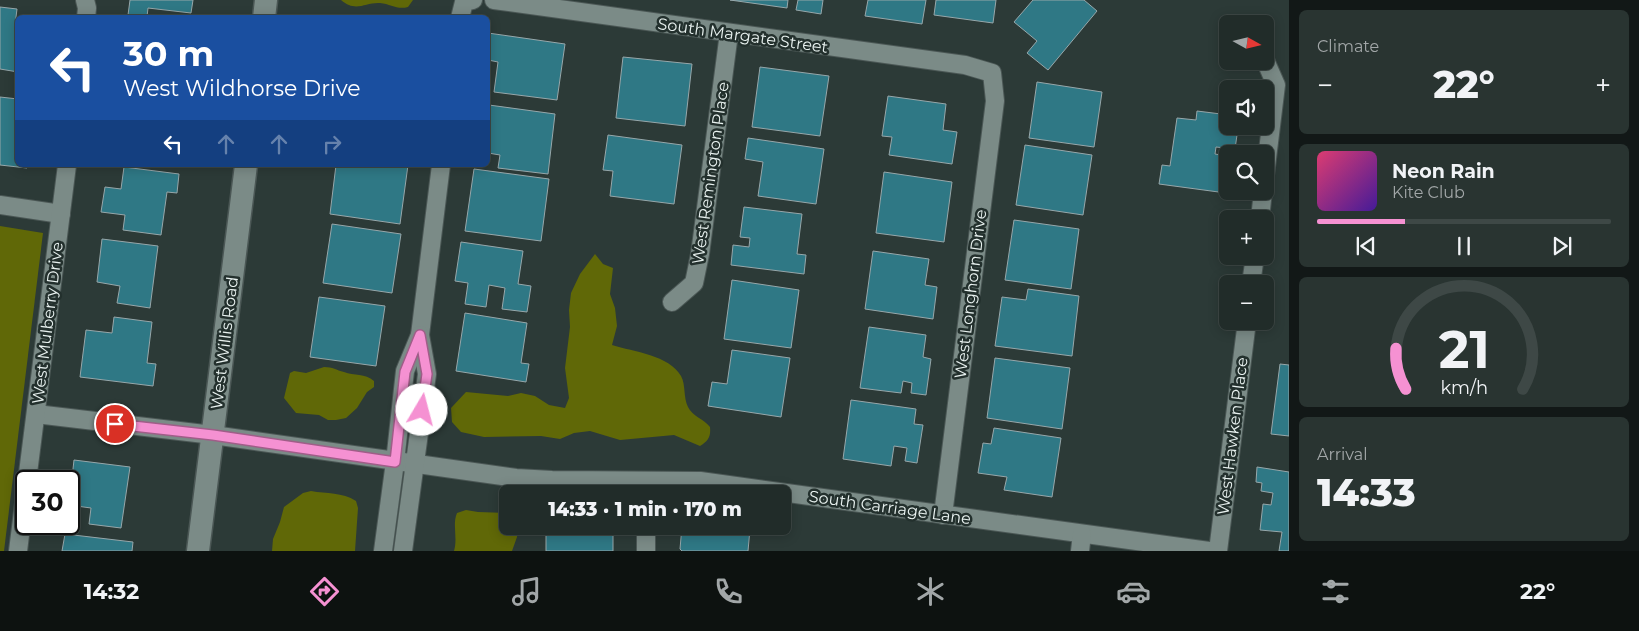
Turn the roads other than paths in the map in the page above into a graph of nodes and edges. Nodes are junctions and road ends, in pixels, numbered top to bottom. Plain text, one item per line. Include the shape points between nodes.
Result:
1 (86, 0) edge
2 (266, 0) edge
3 (494, 0) edge
4 (86, 15) edge
5 (264, 15) edge
6 (729, 33) junction
7 (1269, 70) edge
8 (992, 73) joint
9 (1269, 145) edge
10 (67, 167) edge
11 (246, 167) edge
12 (441, 167) edge
13 (0, 205) edge
14 (61, 214) junction
15 (672, 302) dead end
16 (1246, 330) edge
17 (420, 335) junction
18 (36, 414) junction
19 (213, 435) junction
20 (395, 462) junction
21 (414, 465) junction
22 (28, 470) edge
23 (607, 485) edge
24 (669, 485) edge
25 (729, 485) edge
26 (791, 494) edge
27 (943, 515) junction
28 (20, 535) edge
29 (646, 535) edge
30 (1081, 542) edge
31 (18, 551) edge
32 (198, 551) edge
33 (382, 551) edge
34 (403, 551) edge
35 (646, 551) edge
36 (1209, 551) edge
37 (1218, 551) edge

1 - 4 street
2 - 5 street
3 - 6 street, South Margate Street
6 - 8 street, South Margate Street via 965,65
6 - 15 street, West Remington Place via 694,284
7 - 9 street via 1276,85
8 - 27 street, West Longhorn Drive via 995,101
10 - 14 street, West Mulberry Drive
11 - 19 street, West Willis Road
12 - 17 street
13 - 14 street
14 - 18 street, West Mulberry Drive
16 - 37 street, West Hawken Place
17 - 20 street via 405,372
17 - 21 street via 427,374
18 - 19 street, South Carriage Lane
18 - 22 street, West Mulberry Drive
19 - 20 street, South Carriage Lane
19 - 32 street, West Willis Road
20 - 21 street, South Carriage Lane
20 - 33 street
21 - 23 street, South Carriage Lane
21 - 34 street
24 - 25 street, South Carriage Lane via 700,481
26 - 27 street, South Carriage Lane
27 - 30 street, South Carriage Lane
28 - 31 street
29 - 35 street
30 - 36 street, South Carriage Lane

